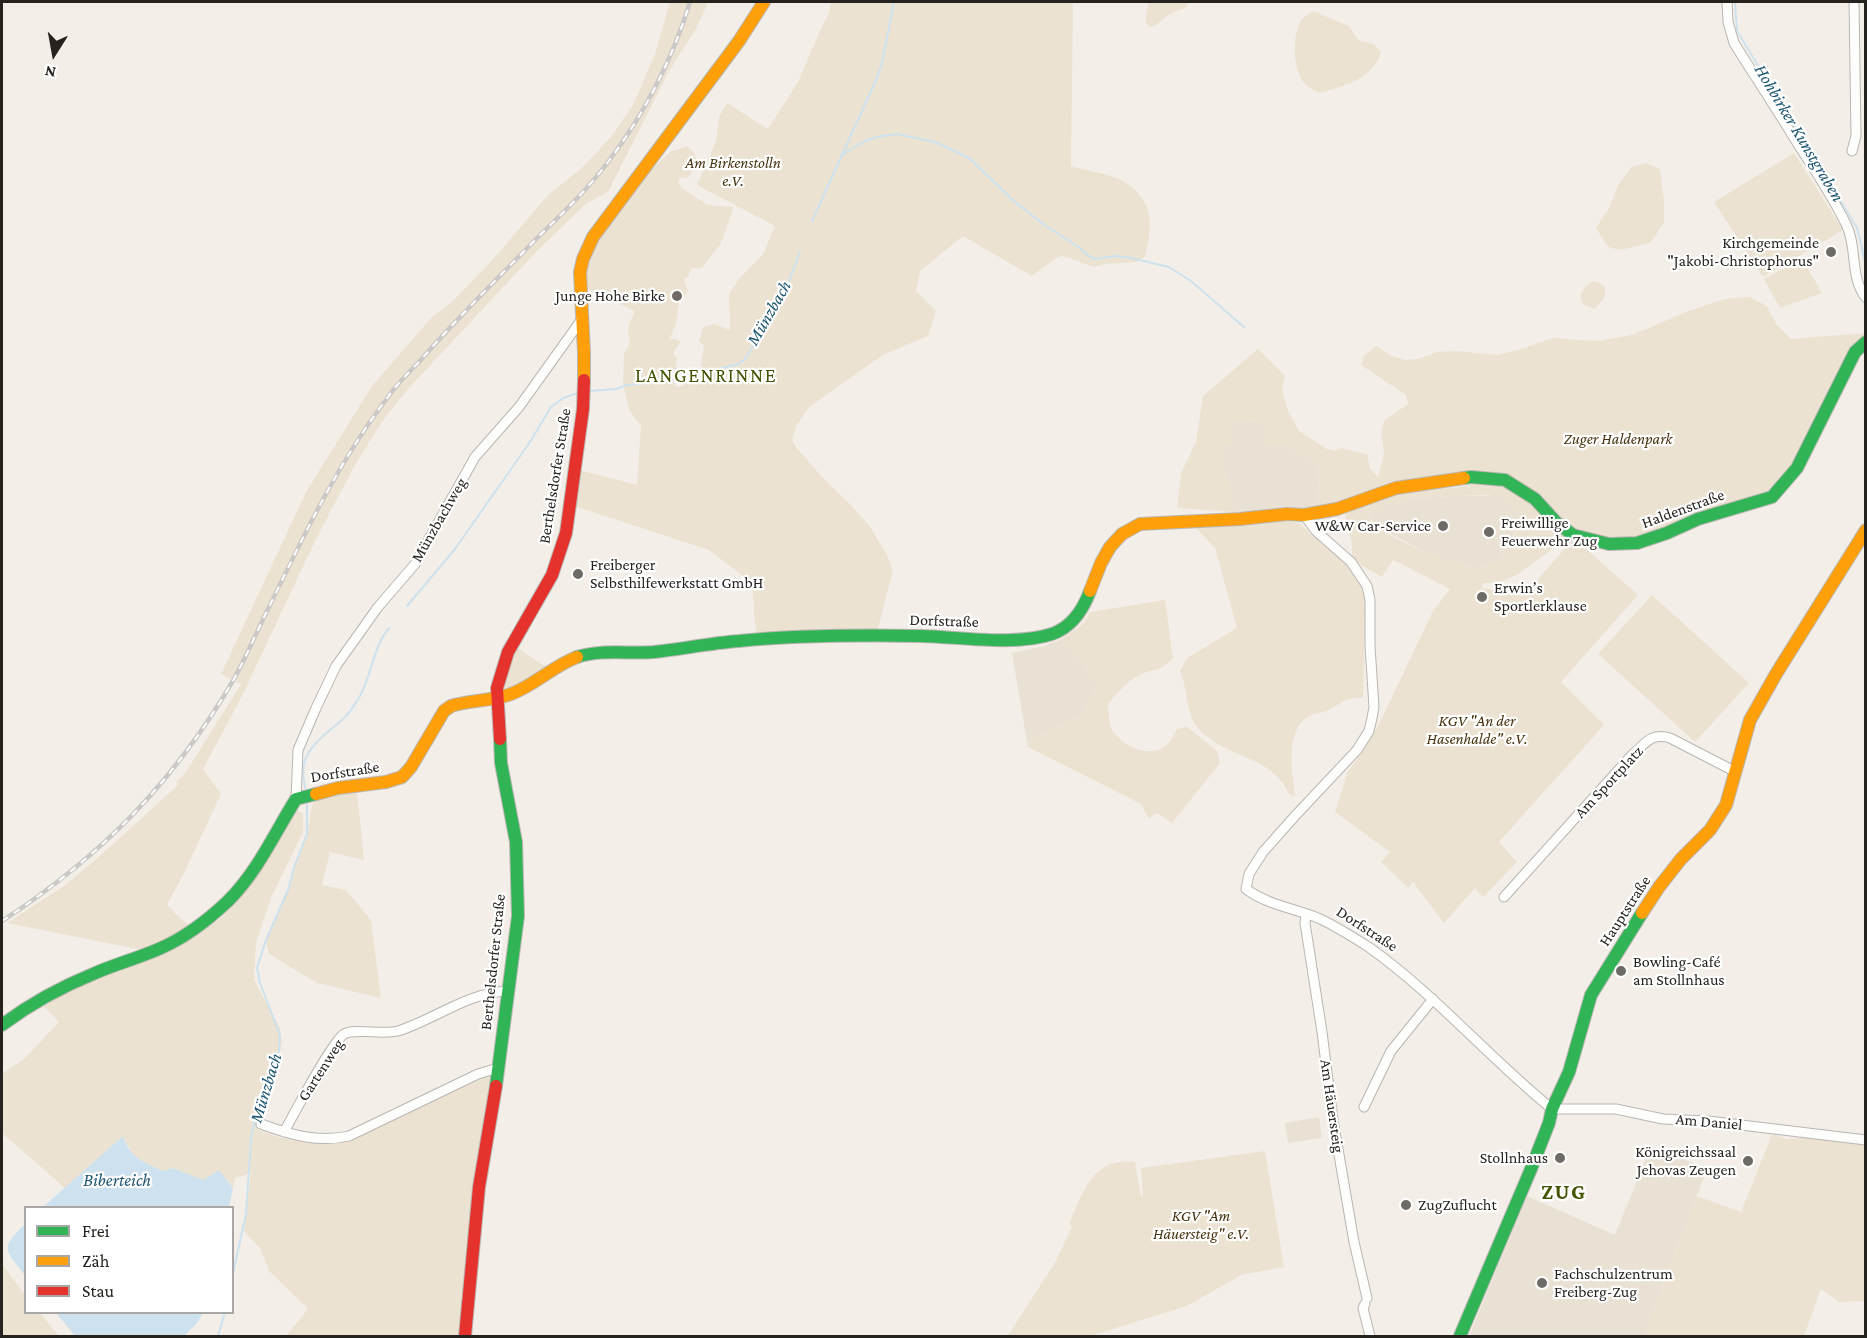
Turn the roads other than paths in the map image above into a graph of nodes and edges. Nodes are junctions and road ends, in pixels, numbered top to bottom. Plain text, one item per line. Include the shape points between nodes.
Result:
1 (764, 2) edge
2 (1727, 2) edge
3 (1854, 2) edge
4 (1852, 151) dead end
5 (1866, 298) edge
6 (582, 319) junction
7 (1866, 342) edge
8 (1304, 515) junction
9 (1866, 530) edge
10 (497, 697) junction
11 (1736, 772) junction
12 (304, 796) junction
13 (1504, 897) dead end
14 (1306, 914) junction
15 (509, 991) junction
16 (1433, 999) junction
17 (2, 1025) edge
18 (498, 1068) junction
19 (1365, 1107) dead end
20 (1552, 1109) junction
21 (261, 1124) dead end
22 (284, 1132) junction
23 (1866, 1140) edge
24 (465, 1336) edge
25 (1370, 1336) edge
26 (1461, 1336) edge

1 - 6 street, Berthelsdorfer Straße via 734,49 593,237 580,272
2 - 5 street via 1734,43 1850,233 1854,271
3 - 4 street via 1857,136
6 - 10 street, Berthelsdorfer Straße via 583,410 566,533 552,575 508,652 498,679
6 - 12 street, Münzbachweg via 519,407 475,457 415,564 336,666 298,750
7 - 8 street, Haldenstraße via 1855,352 1797,468 1772,497 1698,519 1647,540 1609,543 1573,535 1535,500 1505,480 1471,477 1396,488
8 - 10 street, Dorfstraße via 1132,527 1107,550 1086,602 1073,622 1055,633 1012,639 801,637 589,655 570,661 509,695
8 - 14 street, Dorfstraße via 1351,562 1367,586 1374,707 1369,731 1357,750 1271,843 1249,874 1246,889 1278,906
9 - 11 street, Hauptstraße via 1750,720
10 - 12 street, Dorfstraße via 451,705 402,777
10 - 15 street, Berthelsdorfer Straße via 501,763 516,842 518,916
11 - 13 street, Am Sportplatz via 1670,738 1655,736 1632,755
11 - 20 street, Hauptstraße via 1726,805 1710,831 1659,887 1591,995 1569,1072
12 - 17 street, Dorfstraße via 247,879 197,926 161,948 48,995
14 - 16 street, Dorfstraße via 1341,929 1370,948
14 - 25 street, Am Häuersteig via 1333,1120
15 - 18 street, Berthelsdorfer Straße
15 - 22 street, Gartenweg via 484,993 395,1032 342,1035
16 - 19 street via 1391,1051
16 - 20 street, Dorfstraße
18 - 22 street via 349,1136 317,1140
18 - 24 street, Berthelsdorfer Straße via 478,1187
20 - 23 street, Am Daniel via 1616,1109 1664,1119
20 - 26 street, Hauptstraße
21 - 22 street

